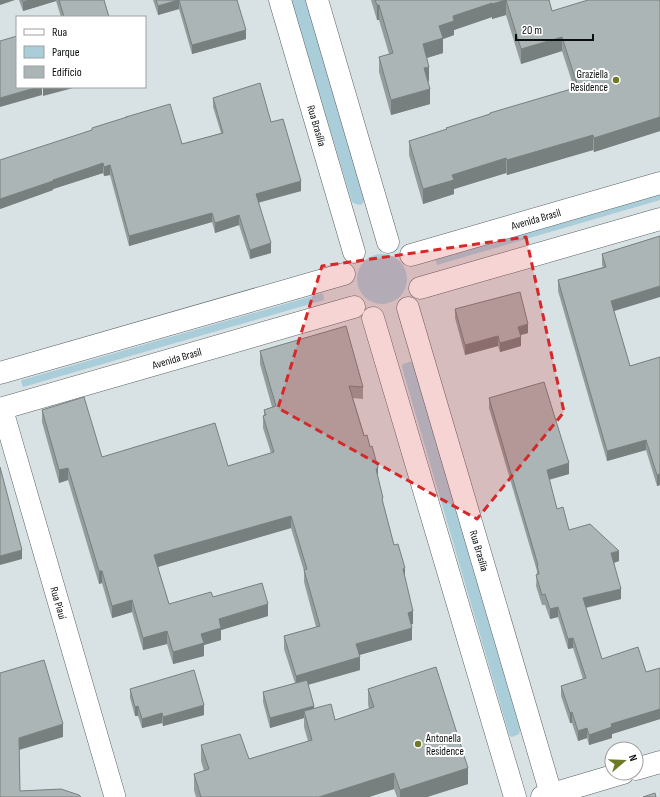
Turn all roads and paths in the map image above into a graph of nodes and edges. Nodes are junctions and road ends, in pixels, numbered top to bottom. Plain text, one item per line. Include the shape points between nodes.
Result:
1 (280, 0) edge
2 (317, 0) edge
3 (660, 183) edge
4 (660, 218) edge
5 (388, 242) junction
6 (354, 252) junction
7 (411, 255) junction
8 (344, 274) junction
9 (420, 288) junction
10 (354, 307) junction
11 (408, 308) junction
12 (373, 318) junction
13 (0, 373) edge
14 (1, 409) edge
15 (660, 762) edge
16 (644, 767) edge
17 (604, 779) edge
18 (547, 796) edge
19 (115, 797) edge
20 (515, 797) edge

1 - 6 street, Rua Brasília
2 - 5 street
3 - 7 street, Avenida Brasil
4 - 9 street
5 - 6 street via 376,241
5 - 7 street via 401,246
6 - 8 street
7 - 9 street via 420,275
8 - 10 street via 347,297
8 - 13 street
9 - 11 street
10 - 12 street
10 - 14 street, Avenida Brasil
11 - 12 street via 386,318
11 - 18 street, Rua Brasília
12 - 20 street
14 - 19 street, Rua Piauí
15 - 16 street
17 - 18 street

